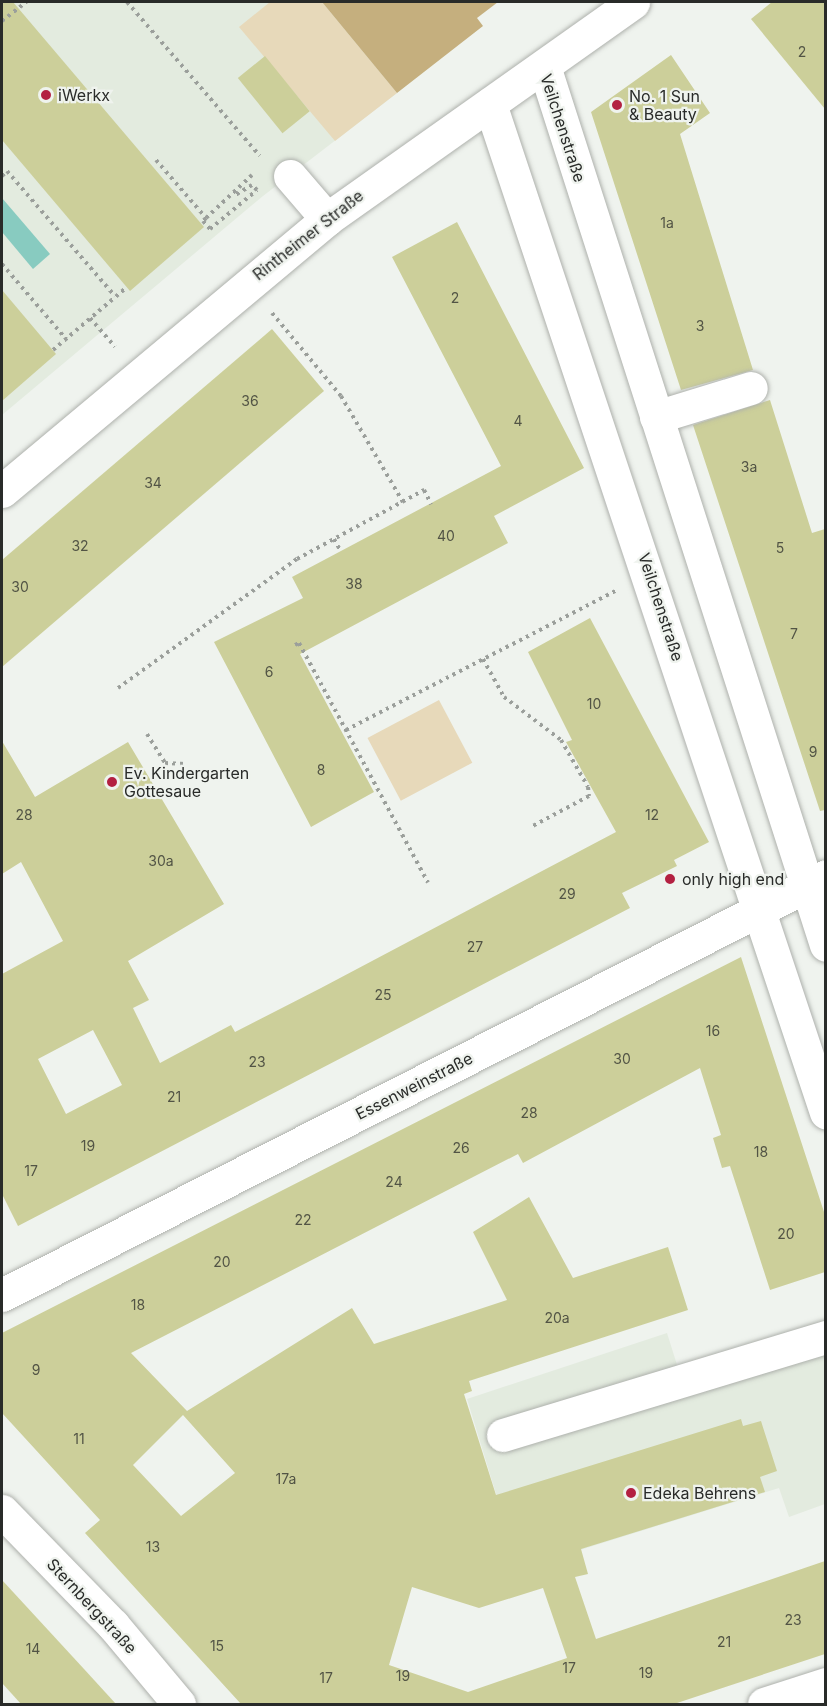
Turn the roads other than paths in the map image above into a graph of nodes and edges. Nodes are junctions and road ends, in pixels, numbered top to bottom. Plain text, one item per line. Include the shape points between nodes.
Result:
1 (633, 2) edge
2 (543, 66) junction
3 (490, 104) junction
4 (278, 170) road end
5 (327, 219) junction
6 (751, 388) dead end
7 (656, 417) junction
8 (2, 491) edge
9 (816, 881) edge
10 (761, 909) junction
11 (825, 945) edge
12 (825, 1112) edge
13 (2, 1295) edge
14 (825, 1337) edge
15 (503, 1436) dead end
16 (2, 1510) edge
17 (825, 1684) edge
18 (180, 1704) edge
19 (764, 1704) edge

1 - 2 street, Rintheimer Straße
2 - 3 street, Rintheimer Straße
2 - 7 street, Veilchenstraße
3 - 5 street, Rintheimer Straße
3 - 10 street, Veilchenstraße
4 - 5 street
5 - 8 street, Rintheimer Straße via 247,282
6 - 7 street
7 - 9 street, Veilchenstraße
9 - 10 street, Essenweinstraße
9 - 11 street, Veilchenstraße
10 - 12 street, Veilchenstraße
10 - 13 street, Essenweinstraße
14 - 15 street
16 - 18 street, Sternbergstraße via 113,1625
17 - 19 street

